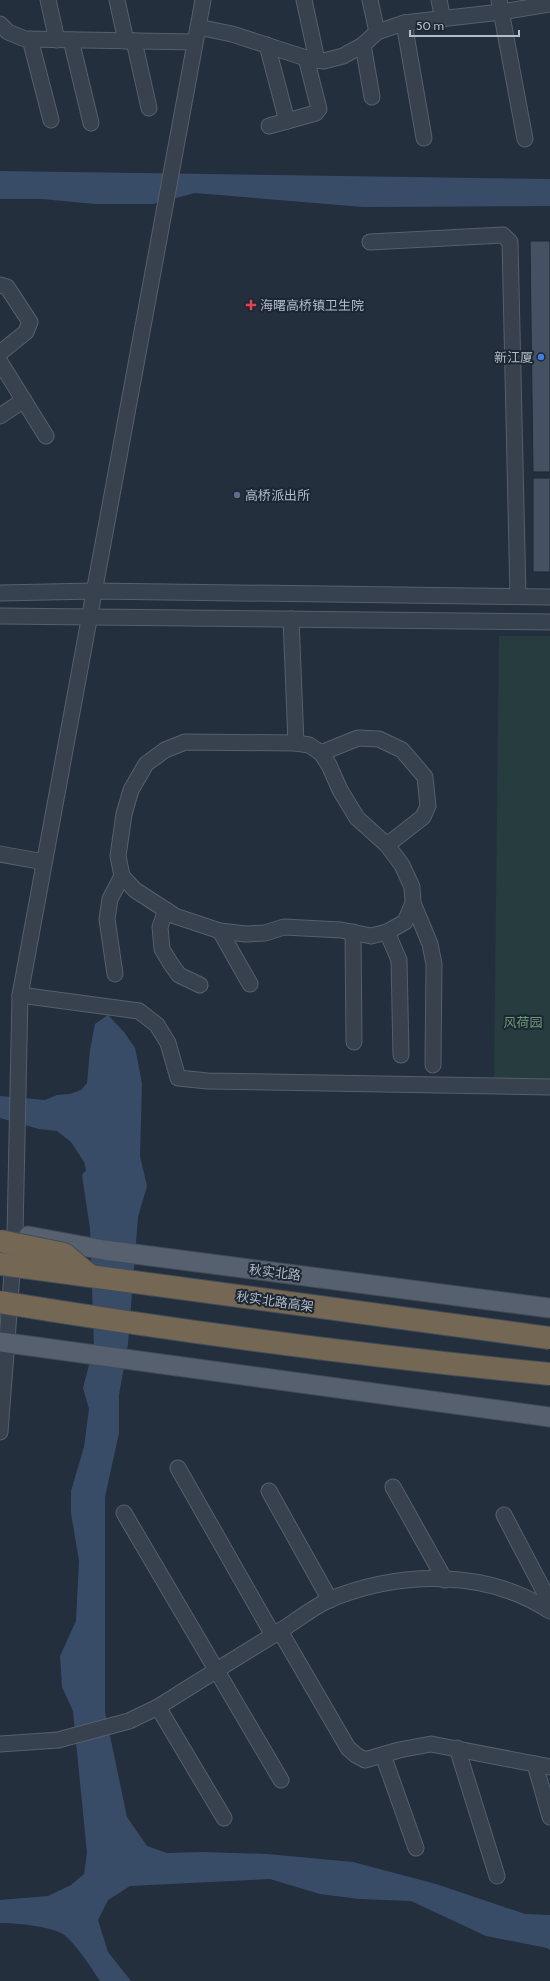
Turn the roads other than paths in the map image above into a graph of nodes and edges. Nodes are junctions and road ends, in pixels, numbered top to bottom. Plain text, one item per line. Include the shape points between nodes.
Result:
1 (48, 0) edge
2 (117, 0) edge
3 (203, 0) edge
4 (304, 0) edge
5 (370, 0) edge
6 (439, 0) edge
7 (550, 4) edge
8 (500, 6) edge
9 (443, 19) junction
10 (404, 23) junction
11 (198, 27) junction
12 (3, 31) edge
13 (377, 32) junction
14 (30, 39) junction
15 (64, 40) junction
16 (130, 41) junction
17 (195, 42) junction
18 (267, 45) junction
19 (363, 45) junction
20 (311, 59) junction
21 (372, 98) dead end
22 (149, 108) dead end
23 (51, 120) dead end
24 (287, 121) junction
25 (91, 123) dead end
26 (269, 126) dead end
27 (424, 138) dead end
28 (526, 139) dead end
29 (370, 242) dead end
30 (0, 285) edge
31 (0, 353) edge
32 (0, 362) edge
33 (24, 400) junction
34 (0, 416) edge
35 (46, 436) dead end
36 (94, 591) junction
37 (0, 593) edge
38 (518, 596) junction
39 (550, 597) edge
40 (0, 616) edge
41 (88, 617) junction
42 (291, 619) junction
43 (550, 622) edge
44 (296, 743) junction
45 (321, 752) junction
46 (387, 845) junction
47 (0, 854) edge
48 (44, 862) junction
49 (122, 876) junction
50 (413, 903) junction
51 (166, 910) junction
52 (220, 931) junction
53 (353, 932) junction
54 (387, 932) junction
55 (115, 974) dead end
56 (250, 984) dead end
57 (200, 985) dead end
58 (20, 995) junction
59 (354, 1042) dead end
60 (401, 1056) dead end
61 (433, 1065) dead end
62 (550, 1087) edge
63 (5, 1236) edge
64 (0, 1264) edge
65 (90, 1276) junction
66 (0, 1302) edge
67 (550, 1308) edge
68 (74, 1314) junction
69 (0, 1316) edge
70 (550, 1338) edge
71 (3, 1342) edge
72 (550, 1374) edge
73 (550, 1417) edge
74 (0, 1432) edge
75 (178, 1468) dead end
76 (393, 1488) dead end
77 (269, 1491) dead end
78 (124, 1513) dead end
79 (504, 1515) dead end
80 (445, 1580) junction
81 (330, 1600) junction
82 (548, 1610) edge
83 (277, 1633) junction
84 (216, 1670) junction
85 (158, 1707) junction
86 (0, 1744) edge
87 (457, 1748) junction
88 (383, 1755) junction
89 (535, 1764) junction
90 (550, 1767) edge
91 (281, 1780) dead end
92 (550, 1817) edge
93 (224, 1818) dead end
94 (416, 1848) dead end
95 (497, 1876) dead end

1 - 15 street
2 - 16 street
3 - 11 street
4 - 20 street
5 - 13 street
6 - 9 street
7 - 8 street
8 - 9 street
8 - 28 street
9 - 10 street
10 - 13 street
10 - 27 street
11 - 17 street
11 - 18 street
12 - 14 street
13 - 19 street
14 - 15 street
14 - 23 street
15 - 16 street
15 - 25 street
16 - 17 street
16 - 22 street
17 - 36 street
18 - 20 street
18 - 24 street
19 - 20 street via 344,56 324,61
19 - 21 street
20 - 24 street via 319,109 316,113
24 - 26 street
29 - 38 street via 502,235 510,242
30 - 31 street via 7,287 30,322 26,332
32 - 33 street
33 - 34 street
33 - 35 street
36 - 37 street
36 - 38 street
36 - 41 street
38 - 39 street
40 - 41 street
41 - 42 street
41 - 48 street
42 - 43 street
42 - 44 street
44 - 45 street via 309,745
44 - 49 street via 185,742 165,750 146,764 131,790 124,814 118,856
45 - 46 street via 357,818
45 - 46 street via 358,738 379,739 402,750 424,777 428,806 423,817
46 - 50 street via 402,865 412,887
47 - 48 street
48 - 58 street
49 - 51 street via 135,890
49 - 55 street via 110,899 107,919
50 - 54 street via 405,922
50 - 61 street via 430,944 434,964
51 - 52 street via 175,916
51 - 57 street via 160,927 162,949 179,975
52 - 53 street via 259,934 284,927
52 - 56 street
53 - 54 street via 371,936
53 - 59 street
54 - 60 street via 399,960
58 - 62 street via 138,1011 157,1025 168,1043 178,1078 216,1081
58 - 63 street
63 - 65 highway, bridge via 64,1254
63 - 67 main road, 秋实北路
63 - 71 street
64 - 65 highway, 秋实北路高架, bridge
65 - 70 highway, 秋实北路高架, bridge
66 - 68 highway, bridge
68 - 69 highway via 46,1322
68 - 72 highway, bridge via 425,1362
71 - 73 main road
71 - 74 street
75 - 83 street
76 - 80 street
77 - 81 street
78 - 84 street
79 - 82 street via 547,1597
80 - 81 street via 411,1579 367,1588
80 - 82 street via 476,1581 532,1600
81 - 83 street
83 - 84 street
83 - 88 street via 348,1748 365,1760
84 - 85 street
84 - 91 street
85 - 86 street via 129,1720 58,1740
85 - 93 street
87 - 88 street via 431,1744
87 - 89 street
87 - 95 street
88 - 94 street
89 - 90 street
89 - 92 street

